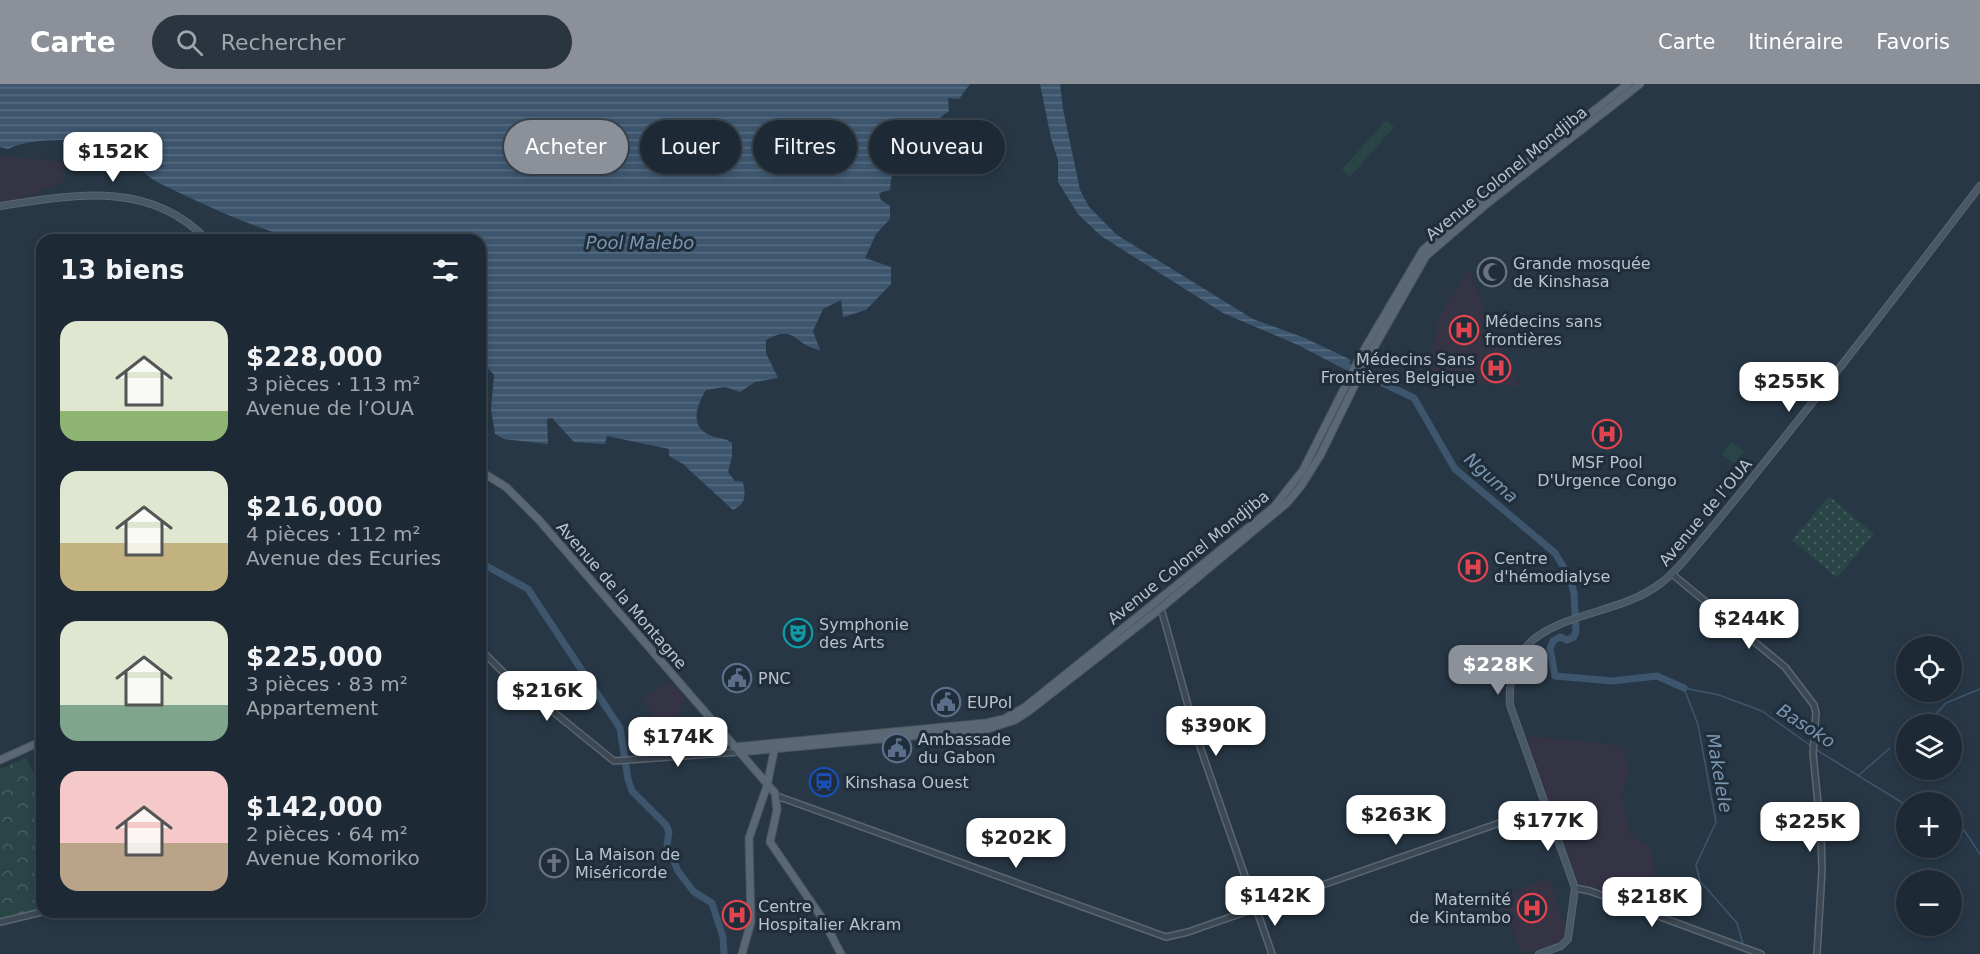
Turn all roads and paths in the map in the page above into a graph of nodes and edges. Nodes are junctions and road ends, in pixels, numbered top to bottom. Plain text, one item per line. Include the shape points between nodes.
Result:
1 (1628, 84) edge
2 (1640, 84) edge
3 (1550, 149) junction
4 (1980, 186) edge
5 (0, 206) edge
6 (198, 234) edge
7 (486, 475) edge
8 (1672, 574) junction
9 (1159, 604) junction
10 (486, 656) edge
11 (36, 744) edge
12 (775, 746) junction
13 (737, 749) junction
14 (0, 760) edge
15 (767, 786) junction
16 (777, 796) junction
17 (1545, 807) junction
18 (1575, 888) junction
19 (1256, 909) junction
20 (36, 913) edge
21 (0, 922) edge
22 (742, 954) edge
23 (841, 954) edge
24 (1272, 954) edge
25 (1539, 954) edge
26 (1761, 954) edge
27 (1816, 954) edge

1 - 3 main road, Avenue Colonel Mondjiba
2 - 3 main road, Avenue Colonel Mondjiba
3 - 9 main road, Avenue Colonel Mondjiba via 1476,203 1423,250 1290,490
4 - 8 main road, Avenue de l’OUA via 1742,492
5 - 6 main road via 81,194 117,196 148,204
7 - 13 main road, Avenue de la Montagne via 506,487 539,520
8 - 17 main road, Avenue de l’OUA via 1647,592 1541,633 1518,656 1510,690 1513,715
8 - 27 street via 1790,672 1814,705 1813,753 1821,834
9 - 12 main road, Avenue Colonel Mondjiba via 1004,718
9 - 19 street via 1197,738
10 - 13 street via 524,693 610,759 623,761
11 - 14 main road
12 - 13 main road, Avenue Colonel Mondjiba
12 - 15 main road
13 - 15 main road, Avenue de la Montagne
15 - 16 main road, Avenue de la Montagne
15 - 22 main road via 747,848 751,922
16 - 19 street via 1163,937
16 - 23 main road via 770,842 824,921
17 - 18 main road, Avenue de l’OUA
17 - 19 street
18 - 25 main road via 1568,939 1561,946
18 - 26 street
19 - 24 street
20 - 21 street

